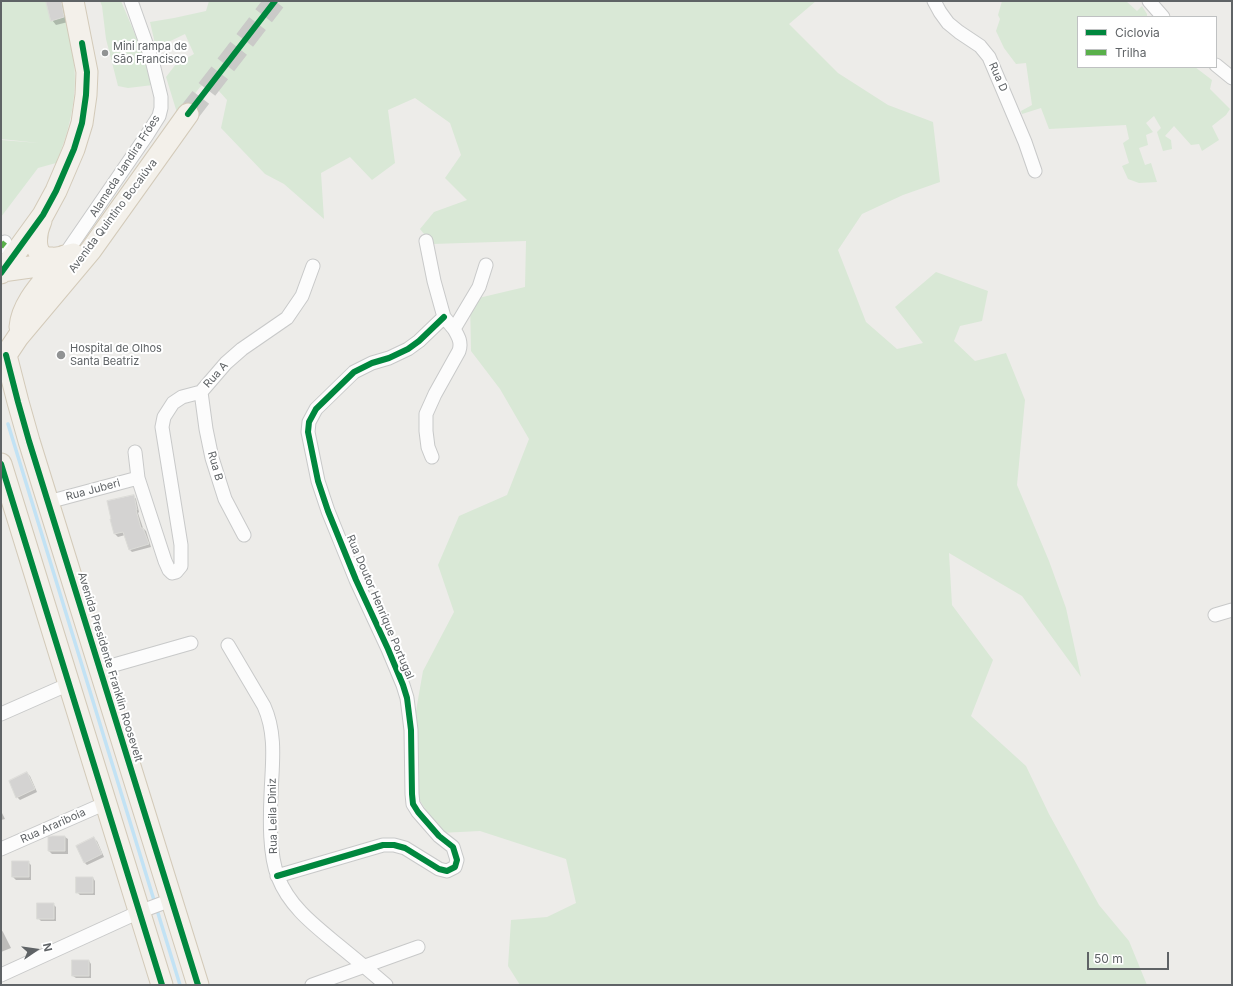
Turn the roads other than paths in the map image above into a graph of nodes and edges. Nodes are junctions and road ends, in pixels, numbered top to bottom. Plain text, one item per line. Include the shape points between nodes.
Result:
1 (73, 1) edge
2 (131, 1) edge
3 (934, 1) edge
4 (1149, 1) edge
5 (1163, 16) edge
6 (1217, 66) edge
7 (1232, 78) edge
8 (188, 114) tunnel mouth
9 (1035, 171) dead end
10 (43, 215) junction
11 (426, 242) dead end
12 (91, 250) junction
13 (62, 260) junction
14 (486, 265) dead end
15 (313, 266) dead end
16 (2, 272) edge
17 (444, 317) junction
18 (454, 329) junction
19 (18, 337) junction
20 (6, 355) joint
21 (201, 392) junction
22 (9, 400) edge
23 (135, 452) dead end
24 (432, 457) dead end
25 (1, 464) edge
26 (138, 478) junction
27 (48, 502) junction
28 (244, 535) dead end
29 (1232, 610) edge
30 (1215, 615) dead end
31 (191, 643) dead end
32 (228, 645) dead end
33 (100, 669) junction
34 (69, 684) junction
35 (1, 714) edge
36 (106, 803) junction
37 (1, 850) edge
38 (277, 876) junction
39 (155, 906) junction
40 (418, 946) dead end
41 (364, 966) junction
42 (1, 975) edge
43 (162, 985) edge
44 (198, 985) edge
45 (312, 985) edge
46 (386, 985) edge

1 - 10 main road via 87,72 86,95 82,123 74,149
2 - 13 street, Alameda Jandira Fróes via 158,79 162,108 147,135
3 - 9 street, Rua D via 948,23 980,46 989,57 1026,142
4 - 5 street
6 - 7 street
8 - 12 main road, Avenida Quintino Bocaiúva
10 - 13 main road via 37,230 38,249 42,255 50,259
10 - 16 main road
11 - 17 street
12 - 13 main road
12 - 19 main road, Avenida Quintino Bocaiúva
13 - 16 main road
13 - 19 main road via 23,312
14 - 18 street via 479,286
15 - 21 street, Rua A via 302,296 287,318 242,349
17 - 18 street
17 - 38 street, Rua Doutor Henrique Portugal via 408,348 372,363 349,377 316,409 309,422 308,432 318,481 328,511 403,685 411,730 414,804 418,812 453,848 457,860 455,867 447,871 439,869 405,848 383,845
18 - 24 street via 460,347 426,414 428,447
19 - 20 main road, Avenida Quintino Bocaiúva
20 - 22 main road, Avenida Presidente Franklin Roosevelt
21 - 26 street, Rua A via 173,402 162,426 181,545 181,559 176,572 172,573 165,561
21 - 28 street, Rua B via 212,458 225,499
22 - 27 main road, Avenida Presidente Franklin Roosevelt
23 - 26 street
25 - 34 main road, Avenida Presidente Franklin Roosevelt
26 - 27 street, Rua Juberi
27 - 33 main road, Avenida Presidente Franklin Roosevelt
29 - 30 street
31 - 33 street
32 - 38 street, Rua Leila Diniz via 264,706 272,732 270,816
33 - 39 main road, Avenida Presidente Franklin Roosevelt
34 - 35 street
34 - 36 main road, Avenida Presidente Franklin Roosevelt
36 - 37 street, Rua Arariboia
36 - 39 main road, Avenida Presidente Franklin Roosevelt
38 - 41 street, Rua Leila Diniz via 294,906
39 - 42 street
39 - 43 main road, Avenida Presidente Franklin Roosevelt
39 - 44 main road, Avenida Presidente Franklin Roosevelt
40 - 41 street
41 - 45 street
41 - 46 street, Rua Leila Diniz

